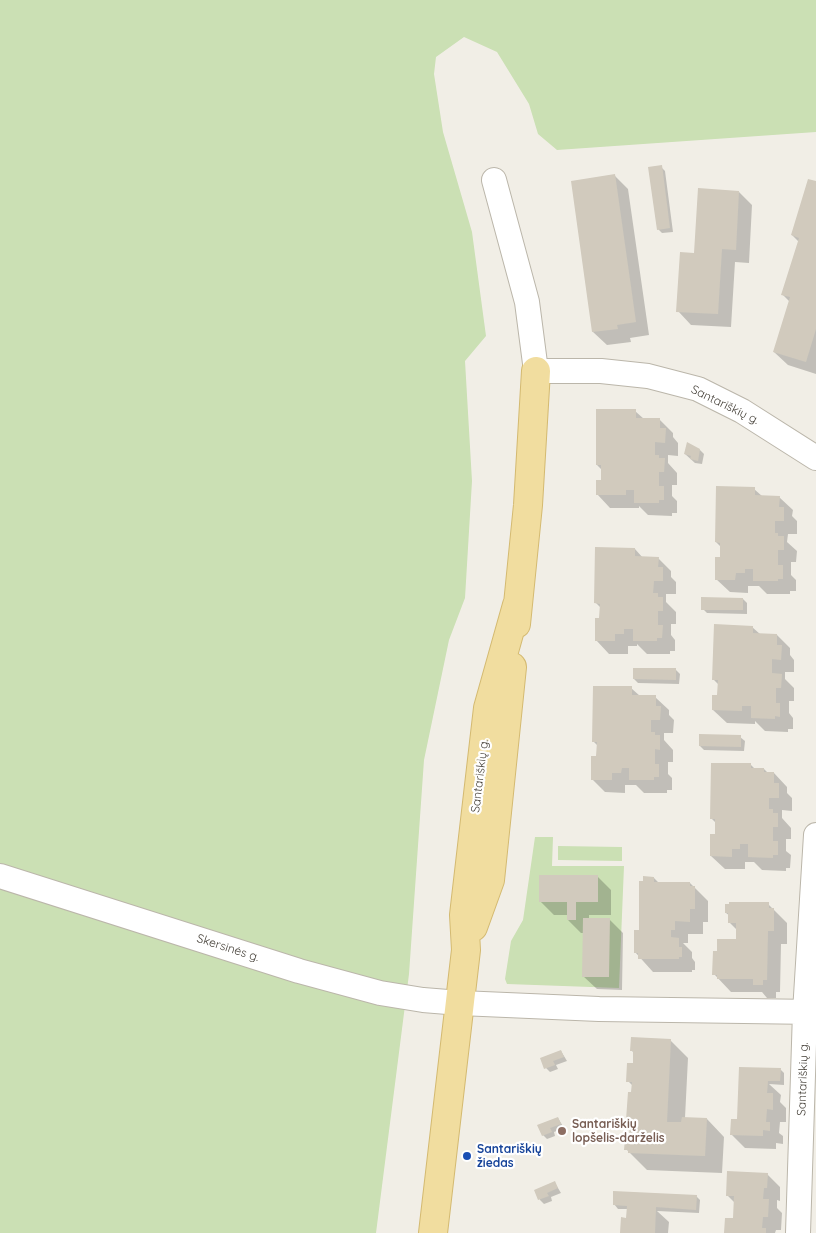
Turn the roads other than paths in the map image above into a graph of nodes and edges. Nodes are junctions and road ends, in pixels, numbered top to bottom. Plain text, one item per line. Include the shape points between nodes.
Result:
1 (494, 180) dead end
2 (536, 371) junction
3 (816, 458) edge
4 (816, 835) edge
5 (0, 876) edge
6 (460, 1003) junction
7 (811, 1012) edge
8 (433, 1233) edge
9 (798, 1233) edge

1 - 2 street, Santariškių g. via 527,302
2 - 3 street, Santariškių g. via 601,371 648,376 698,389 742,411
2 - 6 main road, Santariškių g. via 529,496 517,605 488,708 464,916 466,950
4 - 7 street, Santariškių g.
5 - 6 street, Skersinės g. via 308,974 380,993
6 - 7 street, Skersinės g.
6 - 8 main road, Santariškių g.
7 - 9 street, Santariškių g.

